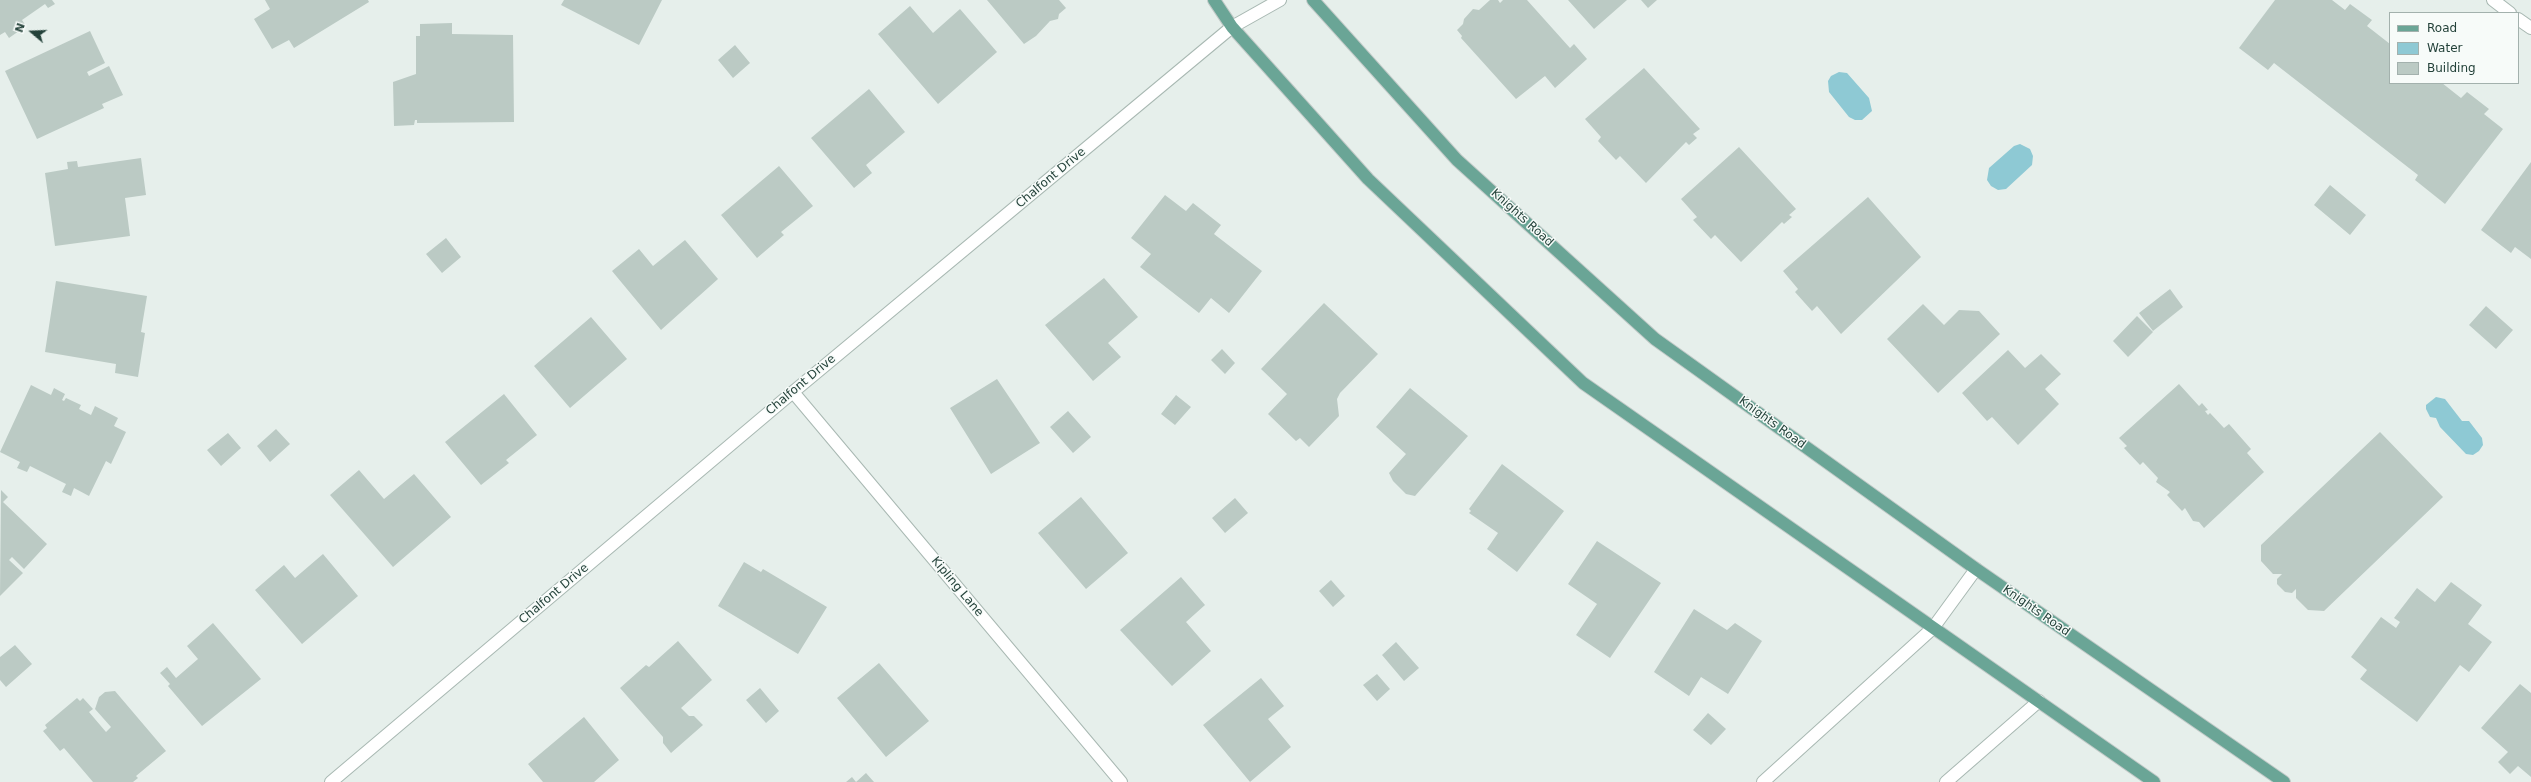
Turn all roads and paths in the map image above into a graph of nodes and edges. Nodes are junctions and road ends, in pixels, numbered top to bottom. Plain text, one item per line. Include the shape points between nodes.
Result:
1 (1214, 0) edge
2 (1280, 0) edge
3 (1313, 0) edge
4 (2493, 0) edge
5 (2509, 12) edge
6 (2519, 20) edge
7 (1232, 28) junction
8 (2531, 28) edge
9 (794, 392) junction
10 (1976, 570) junction
11 (1934, 628) junction
12 (2039, 701) junction
13 (331, 782) edge
14 (1121, 782) edge
15 (1763, 782) edge
16 (1946, 782) edge
17 (2154, 782) edge
18 (2284, 782) edge

1 - 7 main road
2 - 7 street, Chalfont Drive
3 - 10 main road, Knights Road via 1457,160 1655,339
4 - 5 street
6 - 8 street
7 - 9 street, Chalfont Drive
7 - 11 main road via 1368,179 1582,383
9 - 13 street, Chalfont Drive
9 - 14 street, Kipling Lane
10 - 11 street
10 - 18 main road, Knights Road
11 - 12 main road
11 - 15 street
12 - 16 street
12 - 17 main road

